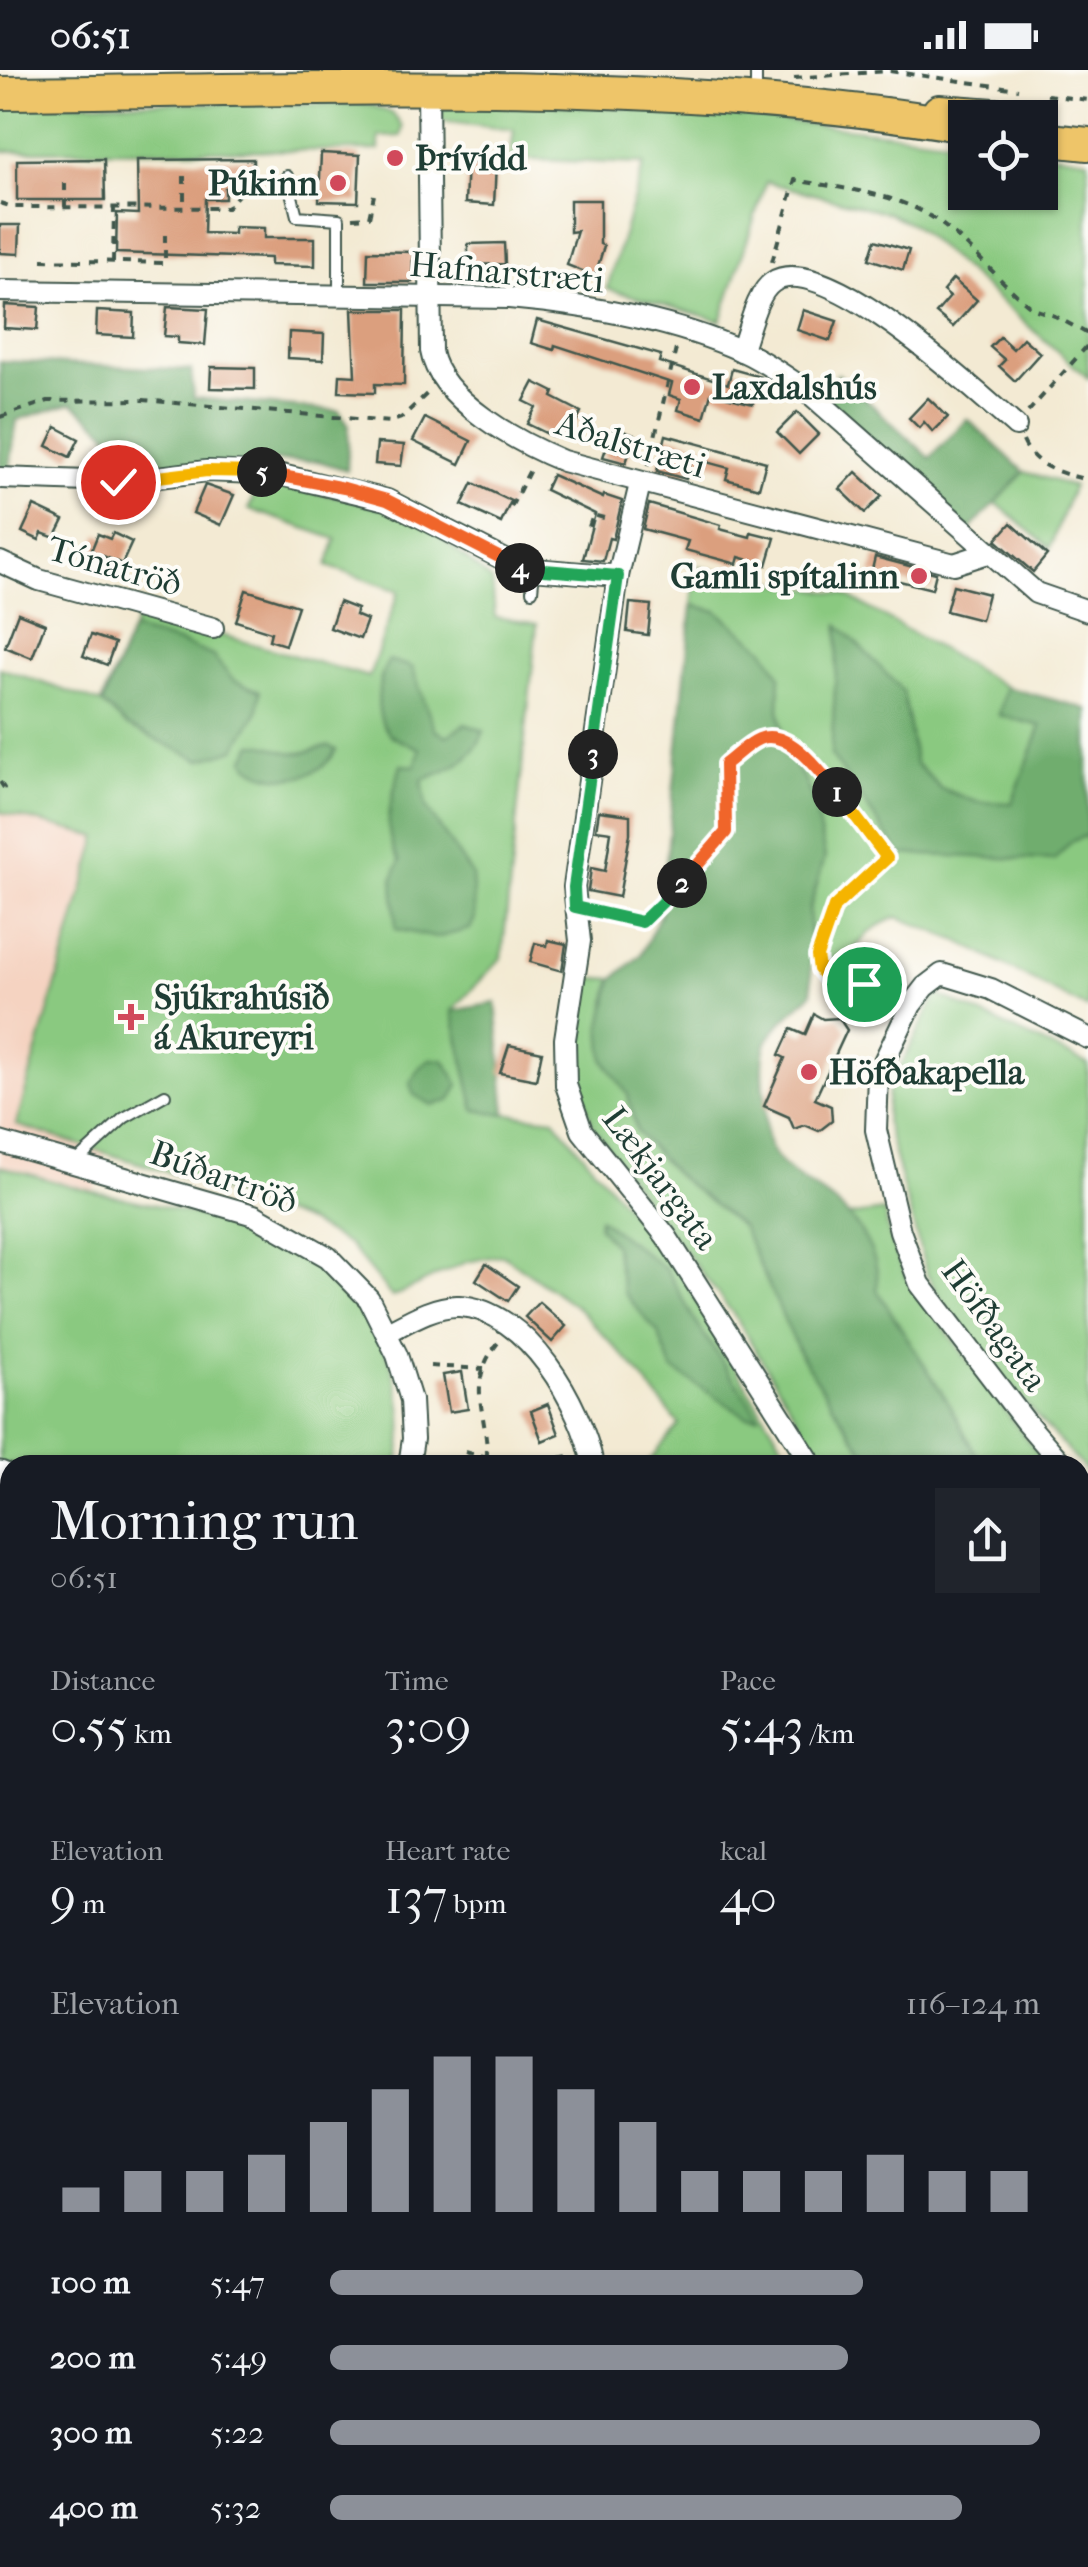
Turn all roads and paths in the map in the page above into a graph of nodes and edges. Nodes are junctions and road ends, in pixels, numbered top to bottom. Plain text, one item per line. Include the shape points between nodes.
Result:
1 (794, 78) dead end
2 (429, 80) edge
3 (756, 86) edge
4 (0, 94) edge
5 (1088, 100) edge
6 (948, 111) edge
7 (890, 114) junction
8 (1058, 120) edge
9 (948, 123) edge
10 (1088, 123) edge
11 (1058, 141) edge
12 (1088, 144) edge
13 (241, 172) dead end
14 (184, 176) dead end
15 (287, 176) dead end
16 (65, 179) dead end
17 (290, 188) junction
18 (257, 189) junction
19 (374, 195) dead end
20 (0, 203) edge
21 (65, 207) junction
22 (114, 208) junction
23 (184, 208) junction
24 (339, 219) junction
25 (103, 234) dead end
26 (114, 234) junction
27 (165, 235) dead end
28 (42, 260) dead end
29 (113, 262) junction
30 (766, 288) junction
31 (0, 291) edge
32 (339, 294) junction
33 (432, 295) junction
34 (682, 331) junction
35 (1088, 334) edge
36 (1088, 345) edge
37 (742, 351) junction
38 (442, 380) junction
39 (0, 418) edge
40 (1016, 426) junction
41 (534, 462) dead end
42 (0, 478) edge
43 (1088, 480) edge
44 (642, 484) junction
45 (511, 507) dead end
46 (630, 525) junction
47 (590, 527) dead end
48 (988, 553) junction
49 (0, 562) edge
50 (618, 576) junction
51 (1088, 611) edge
52 (213, 628) dead end
53 (0, 782) edge
54 (0, 793) edge
55 (575, 907) junction
56 (864, 984) dead end
57 (1088, 1038) edge
58 (165, 1096) dead end
59 (0, 1142) edge
60 (75, 1163) junction
61 (511, 1328) junction
62 (386, 1333) junction
63 (430, 1366) dead end
64 (484, 1369) junction
65 (466, 1452) dead end
66 (410, 1455) edge
67 (477, 1455) edge
68 (488, 1455) edge
69 (591, 1455) edge
70 (806, 1455) edge
71 (1054, 1455) edge

1 - 5 path via 889,70
2 - 3 highway via 631,94
2 - 4 highway
2 - 33 street
3 - 7 highway
6 - 7 highway
7 - 9 highway
8 - 10 highway
11 - 12 highway
13 - 18 path via 257,173
14 - 23 path
15 - 17 lane
16 - 21 path
17 - 18 path
17 - 24 lane via 297,216
18 - 23 path via 244,188 227,208
19 - 24 path via 370,217
20 - 21 path
21 - 22 path
22 - 23 path
22 - 26 path
24 - 32 lane
25 - 26 path
26 - 29 path
27 - 29 path via 164,263
28 - 29 path
30 - 35 path via 794,180 911,206 936,220 1034,309
30 - 37 street
30 - 40 street via 778,278 796,278 863,304 905,330
31 - 32 street, Hafnarstræti
32 - 33 street, Hafnarstræti
33 - 34 street, Hafnarstræti via 572,304
33 - 38 street via 431,351
34 - 37 street, Hafnarstræti
34 - 44 path
36 - 40 path
37 - 48 street, Hafnarstræti via 807,392
38 - 39 path via 390,422 144,400 48,400
38 - 44 street, Aðalstræti via 535,450
40 - 43 path via 1029,454 1043,465
41 - 45 path
42 - 50 street via 118,482 207,471 277,474 387,500 533,580
44 - 46 street, Lækjargata
44 - 48 street, Aðalstræti via 954,564
46 - 47 path via 593,515
46 - 50 street, Lækjargata
48 - 51 street, Hafnarstræti via 1036,593
49 - 52 street, Tónatröð via 39,580
50 - 55 street, Lækjargata
53 - 54 path
55 - 56 path via 642,922 726,832 725,764 758,739 786,742 806,755 887,858 834,907 817,956 836,992
55 - 70 street, Lækjargata via 580,941 564,1055 574,1116 666,1236
57 - 71 street, Höfðagata via 991,989 942,974 911,1004 878,1074 876,1130 920,1284
58 - 60 lane via 124,1118
59 - 60 street, Búðartröð
60 - 62 street, Búðartröð via 220,1203 283,1229 350,1278
61 - 62 street via 454,1305
61 - 64 path via 487,1355
61 - 69 street via 561,1386
62 - 66 street, Búðartröð via 411,1400
63 - 64 path
64 - 68 path via 478,1401
65 - 67 path

